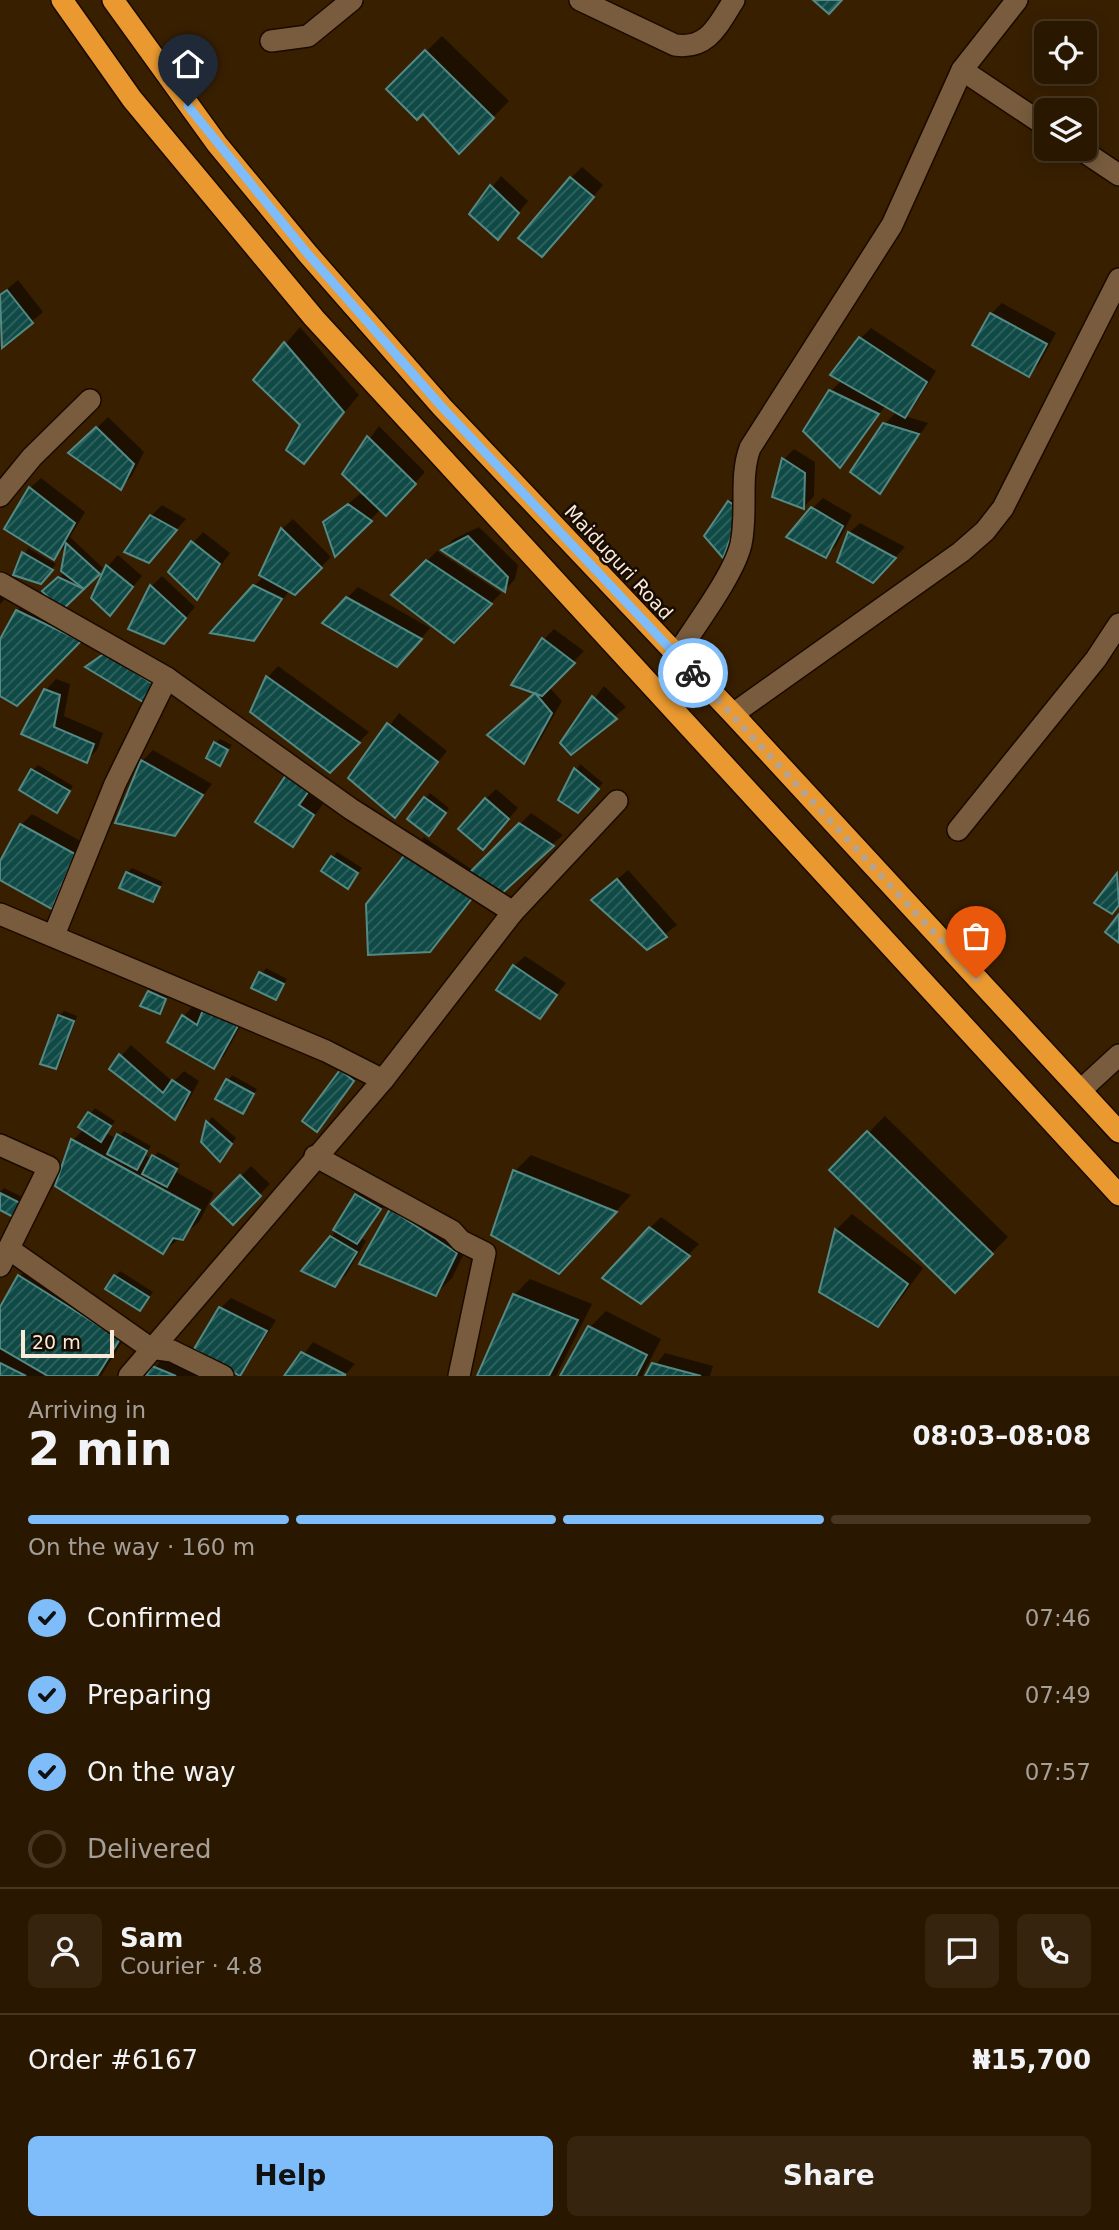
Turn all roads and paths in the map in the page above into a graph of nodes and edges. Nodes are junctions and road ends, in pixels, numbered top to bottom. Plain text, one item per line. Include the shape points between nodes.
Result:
1 (62, 0) edge
2 (113, 0) edge
3 (352, 0) edge
4 (580, 0) edge
5 (734, 0) edge
6 (1017, 0) edge
7 (271, 41) dead end
8 (962, 69) junction
9 (1034, 118) edge
10 (1097, 160) edge
11 (1119, 175) edge
12 (1119, 279) edge
13 (90, 400) dead end
14 (0, 496) edge
15 (0, 583) edge
16 (1119, 624) edge
17 (676, 656) junction
18 (167, 678) junction
19 (733, 714) junction
20 (617, 801) dead end
21 (958, 830) dead end
22 (513, 912) junction
23 (0, 914) edge
24 (54, 936) junction
25 (1119, 1055) edge
26 (383, 1080) junction
27 (1082, 1090) junction
28 (1119, 1132) edge
29 (0, 1145) edge
30 (315, 1156) junction
31 (1119, 1195) edge
32 (5, 1257) edge
33 (150, 1348) junction
34 (129, 1376) edge
35 (223, 1376) edge
36 (459, 1376) edge

1 - 31 highway via 132,99 314,318
2 - 17 highway, Maiduguri Road via 217,144 307,253 442,407
3 - 7 street via 308,36
4 - 5 street via 675,46 688,47 701,45 711,36
6 - 8 street
8 - 9 street
8 - 17 street via 892,225 750,448 743,466 746,508 741,547
10 - 11 street
12 - 19 street via 1003,508 985,531
13 - 14 street
15 - 18 street
16 - 21 street
17 - 19 highway, Maiduguri Road
18 - 22 street via 351,809
18 - 24 street via 115,784
19 - 27 highway, Maiduguri Road
20 - 22 street
22 - 26 street
23 - 24 street
24 - 26 street via 326,1051
25 - 27 street
26 - 30 street
27 - 28 highway, Maiduguri Road
29 - 32 street via 49,1167
30 - 33 street
30 - 36 street via 485,1253
32 - 33 street
33 - 34 street
33 - 35 street via 172,1351

